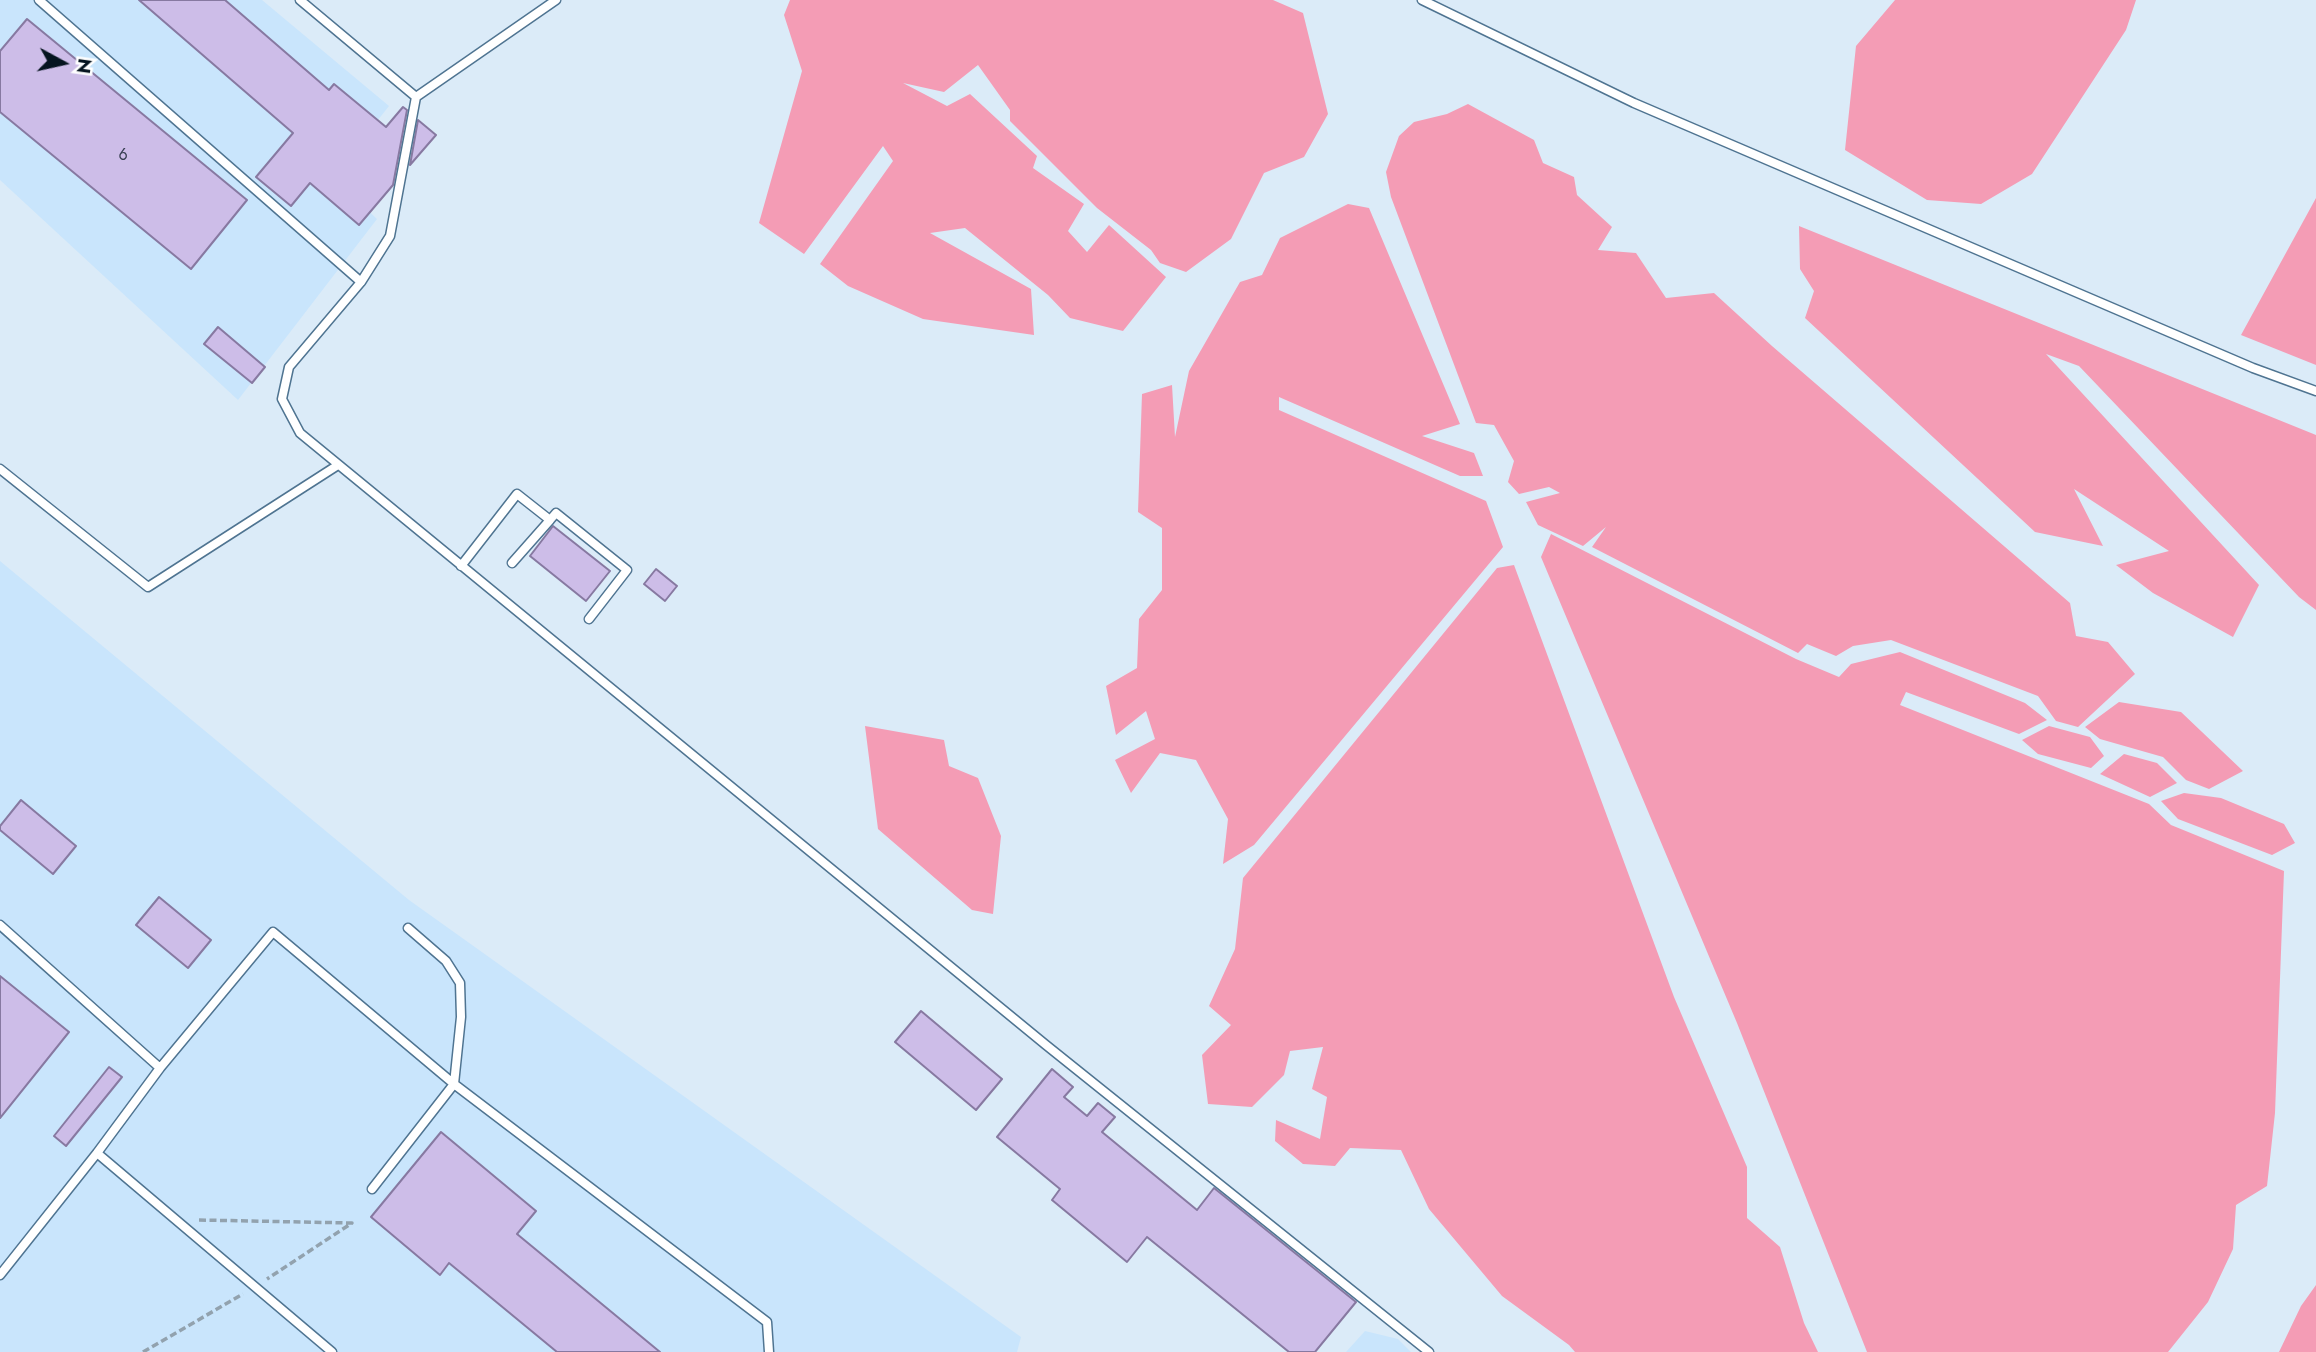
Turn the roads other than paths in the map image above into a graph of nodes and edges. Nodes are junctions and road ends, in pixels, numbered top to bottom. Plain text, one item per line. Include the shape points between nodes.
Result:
1 (39, 0) edge
2 (300, 0) edge
3 (556, 0) edge
4 (1422, 0) edge
5 (416, 97) junction
6 (361, 282) junction
7 (2316, 391) edge
8 (338, 465) junction
9 (0, 469) edge
10 (550, 520) junction
11 (512, 563) dead end
12 (461, 566) junction
13 (589, 619) dead end
14 (0, 925) edge
15 (408, 928) dead end
16 (160, 1068) junction
17 (454, 1084) junction
18 (97, 1153) junction
19 (372, 1189) dead end
20 (0, 1275) edge
21 (332, 1352) edge
22 (769, 1352) edge
23 (1429, 1352) edge

1 - 6 lane
2 - 5 lane
3 - 5 lane
4 - 7 lane via 1634,103
5 - 6 lane via 390,236
6 - 8 lane via 289,367 282,399 300,433
8 - 9 lane via 148,587
8 - 12 lane
10 - 11 lane
10 - 12 lane via 517,494
10 - 13 lane via 556,513 627,570
12 - 23 lane
14 - 16 lane
15 - 17 lane via 446,961 460,983
16 - 17 lane via 273,932
16 - 18 lane
17 - 19 lane
17 - 22 lane via 767,1322
18 - 20 lane
18 - 21 lane

